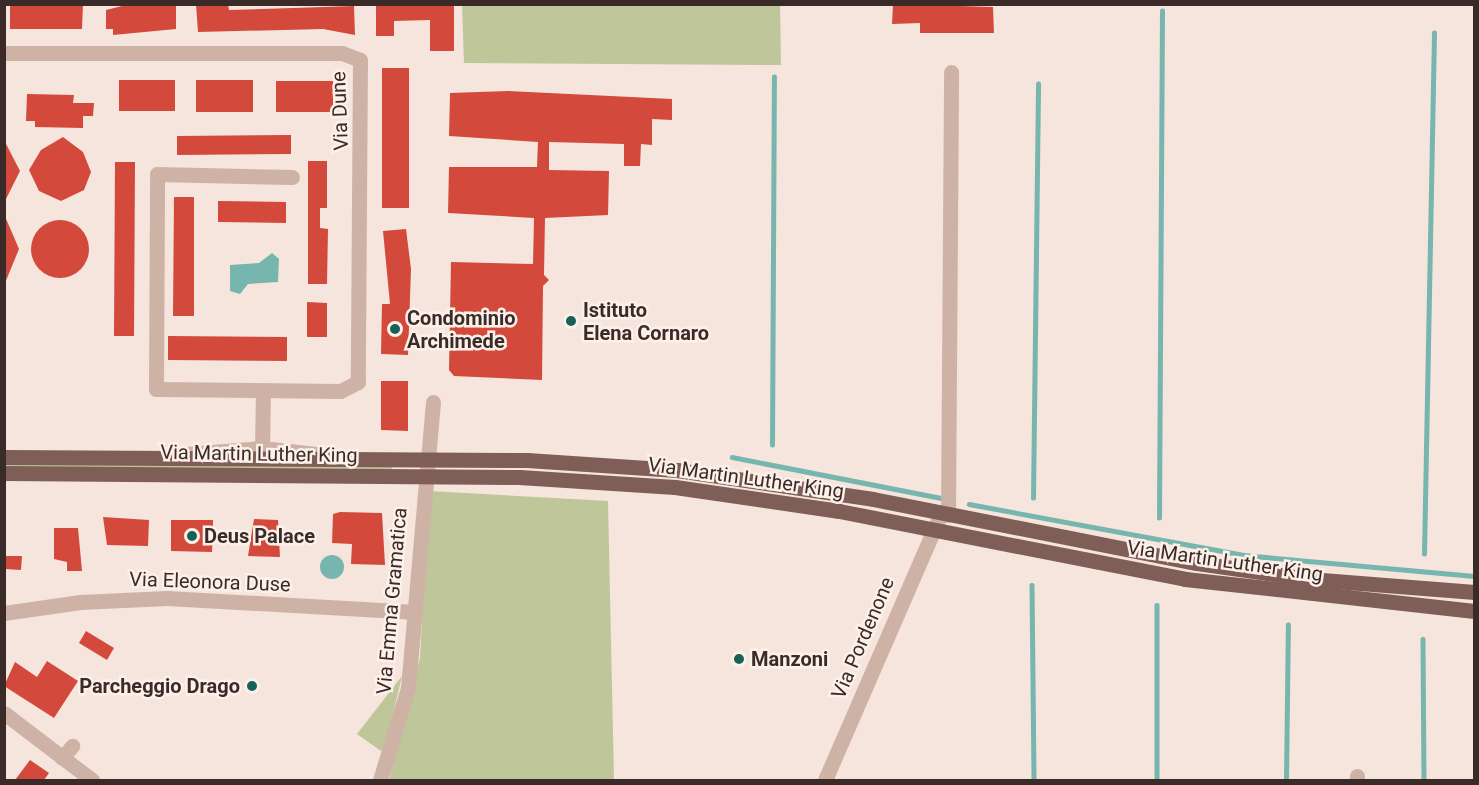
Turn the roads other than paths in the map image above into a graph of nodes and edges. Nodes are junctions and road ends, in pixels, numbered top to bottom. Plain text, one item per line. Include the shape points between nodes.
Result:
1 (4, 53) edge
2 (951, 72) dead end
3 (292, 177) dead end
4 (262, 390) junction
5 (433, 402) dead end
6 (262, 448) junction
7 (4, 457) edge
8 (168, 457) junction
9 (347, 459) junction
10 (431, 459) junction
11 (4, 473) edge
12 (426, 478) junction
13 (944, 514) junction
14 (933, 530) junction
15 (1474, 592) edge
16 (1474, 611) edge
17 (416, 612) junction
18 (4, 614) edge
19 (4, 714) edge
20 (92, 780) edge
21 (380, 780) edge
22 (825, 780) edge

1 - 4 street, Via Dune via 342,54 360,60 361,376 348,390
2 - 13 street
3 - 4 street, Via Dune via 157,174 156,389
4 - 6 street
5 - 10 street, Via Emma Gramatica
6 - 8 street
6 - 9 street
7 - 8 main road, Via Martin Luther King
8 - 9 main road, Via Martin Luther King
9 - 10 main road, Via Martin Luther King
10 - 12 street, Via Emma Gramatica
10 - 13 main road, Via Martin Luther King via 699,472
11 - 12 main road, Via Martin Luther King
12 - 14 main road, Via Martin Luther King via 675,487
12 - 17 street, Via Emma Gramatica
13 - 14 street, Via Pordenone
13 - 15 main road, Via Martin Luther King via 1197,563 1309,579
14 - 16 main road, Via Martin Luther King via 1185,579
14 - 22 street, Via Pordenone
17 - 18 street, Via Eleonora Duse via 167,598 81,602
17 - 21 street, Via Emma Gramatica via 408,688
19 - 20 street via 67,752

